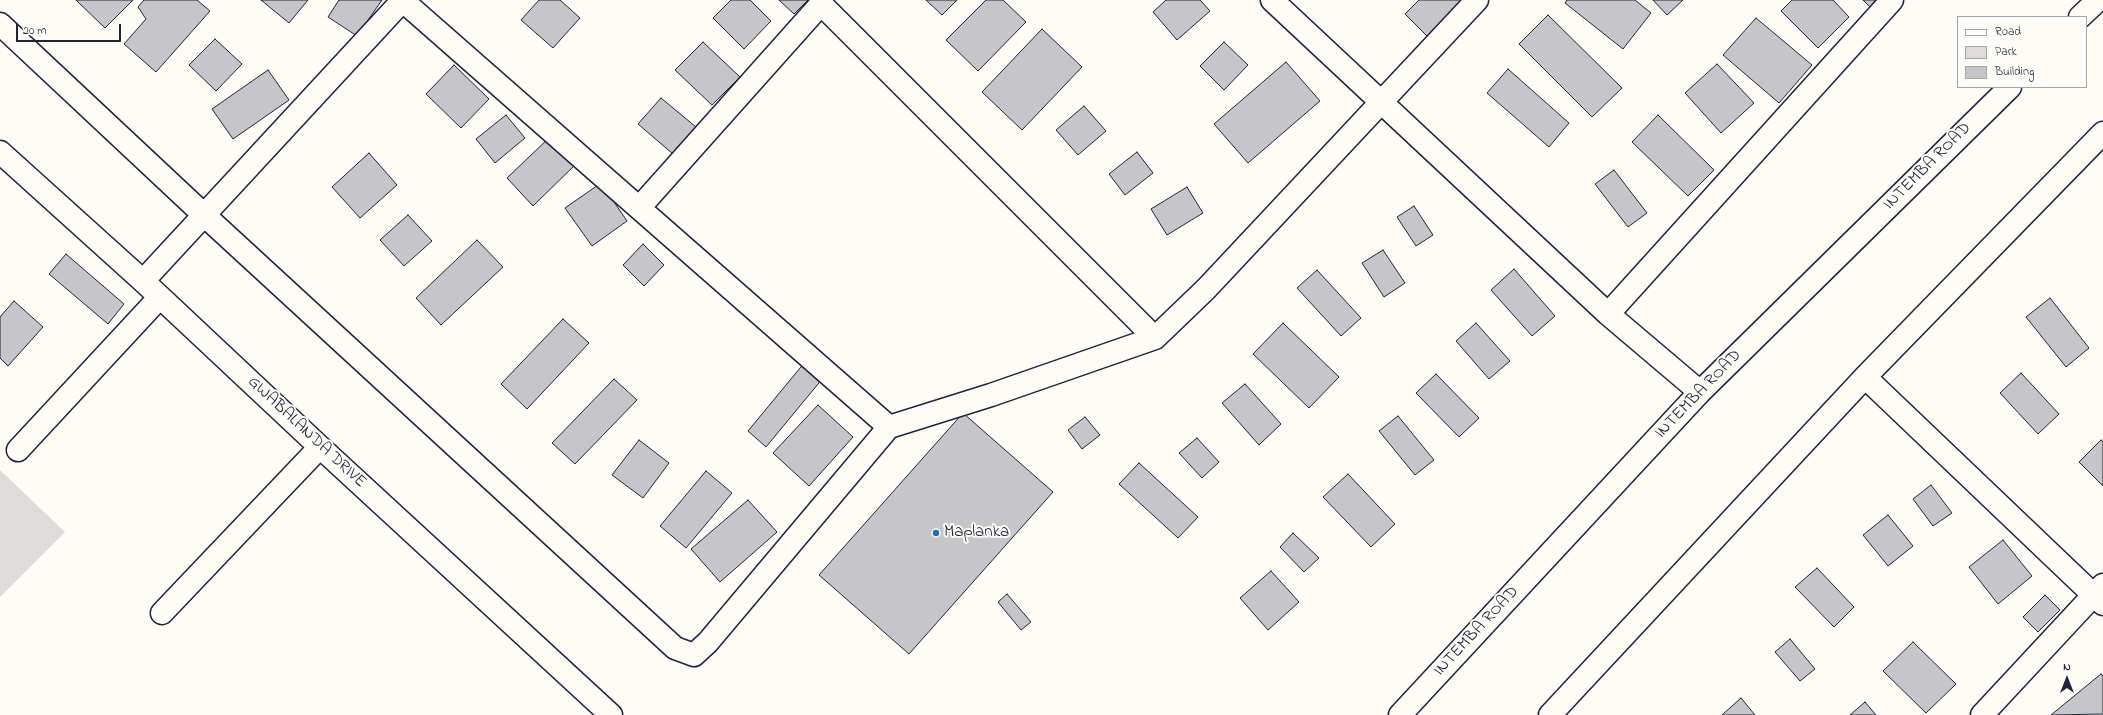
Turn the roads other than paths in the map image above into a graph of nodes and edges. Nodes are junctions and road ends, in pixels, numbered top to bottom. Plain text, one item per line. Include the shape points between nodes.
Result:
1 (403, 0) edge
2 (1272, 0) edge
3 (1477, 0) edge
4 (1892, 0) edge
5 (2098, 0) edge
6 (823, 2) edge
7 (2081, 16) edge
8 (0, 24) edge
9 (2009, 88) edge
10 (1381, 101) junction
11 (2103, 133) edge
12 (0, 152) edge
13 (639, 208) junction
14 (203, 214) junction
15 (143, 280) junction
16 (160, 297) junction
17 (1608, 314) junction
18 (1155, 338) junction
19 (1865, 377) junction
20 (1700, 392) junction
21 (888, 427) junction
22 (320, 447) junction
23 (18, 450) dead end
24 (2100, 595) edge
25 (162, 613) dead end
26 (610, 715) edge
27 (1400, 715) edge
28 (1550, 715) edge
29 (1982, 715) edge

1 - 13 street
1 - 14 street
2 - 10 street
3 - 10 street
4 - 17 street
5 - 7 street
6 - 13 street
6 - 18 street
8 - 14 street
9 - 20 street, INTEMBA ROAD
10 - 17 street
10 - 18 street via 1206,289
11 - 19 street
12 - 15 street, GWABALANDA DRIVE
13 - 21 street
14 - 15 street
14 - 21 street via 675,648 694,655 708,642
15 - 16 street, GWABALANDA DRIVE
16 - 22 street, GWABALANDA DRIVE
16 - 23 street
17 - 20 street
18 - 21 street via 991,395
19 - 24 street
19 - 28 street
20 - 27 street, INTEMBA ROAD
22 - 25 street
22 - 26 street, GWABALANDA DRIVE
24 - 29 street

